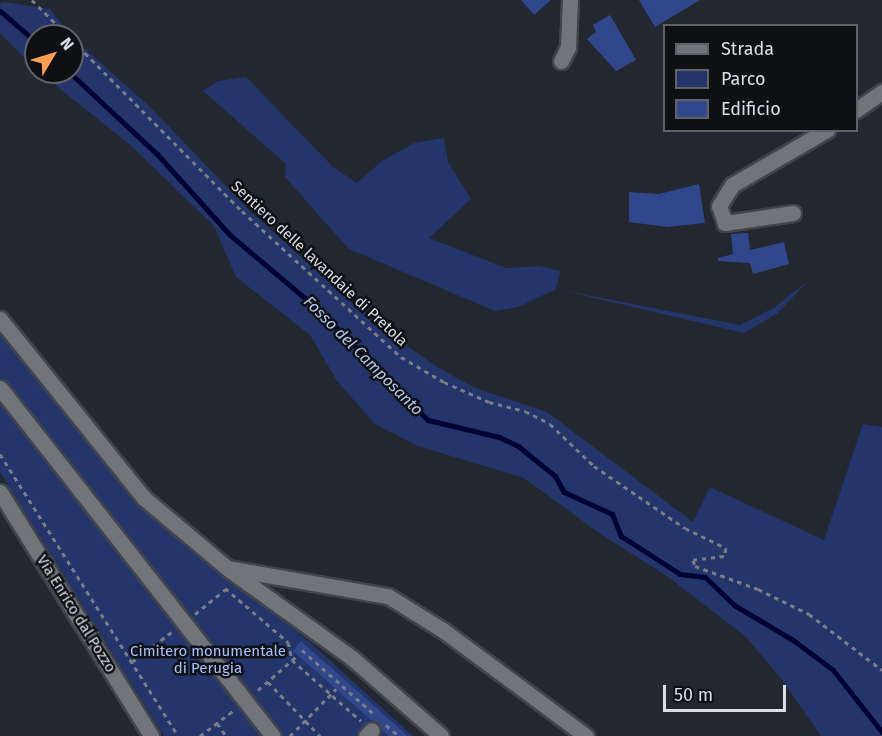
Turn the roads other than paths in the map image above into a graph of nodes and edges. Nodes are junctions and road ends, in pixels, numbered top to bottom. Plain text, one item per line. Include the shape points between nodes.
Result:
1 (570, 0) edge
2 (561, 62) dead end
3 (882, 92) edge
4 (858, 109) edge
5 (824, 132) edge
6 (793, 213) dead end
7 (0, 319) edge
8 (0, 388) edge
9 (0, 492) edge
10 (227, 568) junction
11 (152, 736) edge
12 (273, 736) edge
13 (441, 736) edge
14 (586, 736) edge

1 - 2 street via 568,47
3 - 4 street
5 - 6 street via 732,185 719,206 725,223
7 - 10 street via 144,498
8 - 12 street
9 - 11 street, Via Enrico dal Pozzo
10 - 13 street via 352,658
10 - 14 street via 388,596 482,658

